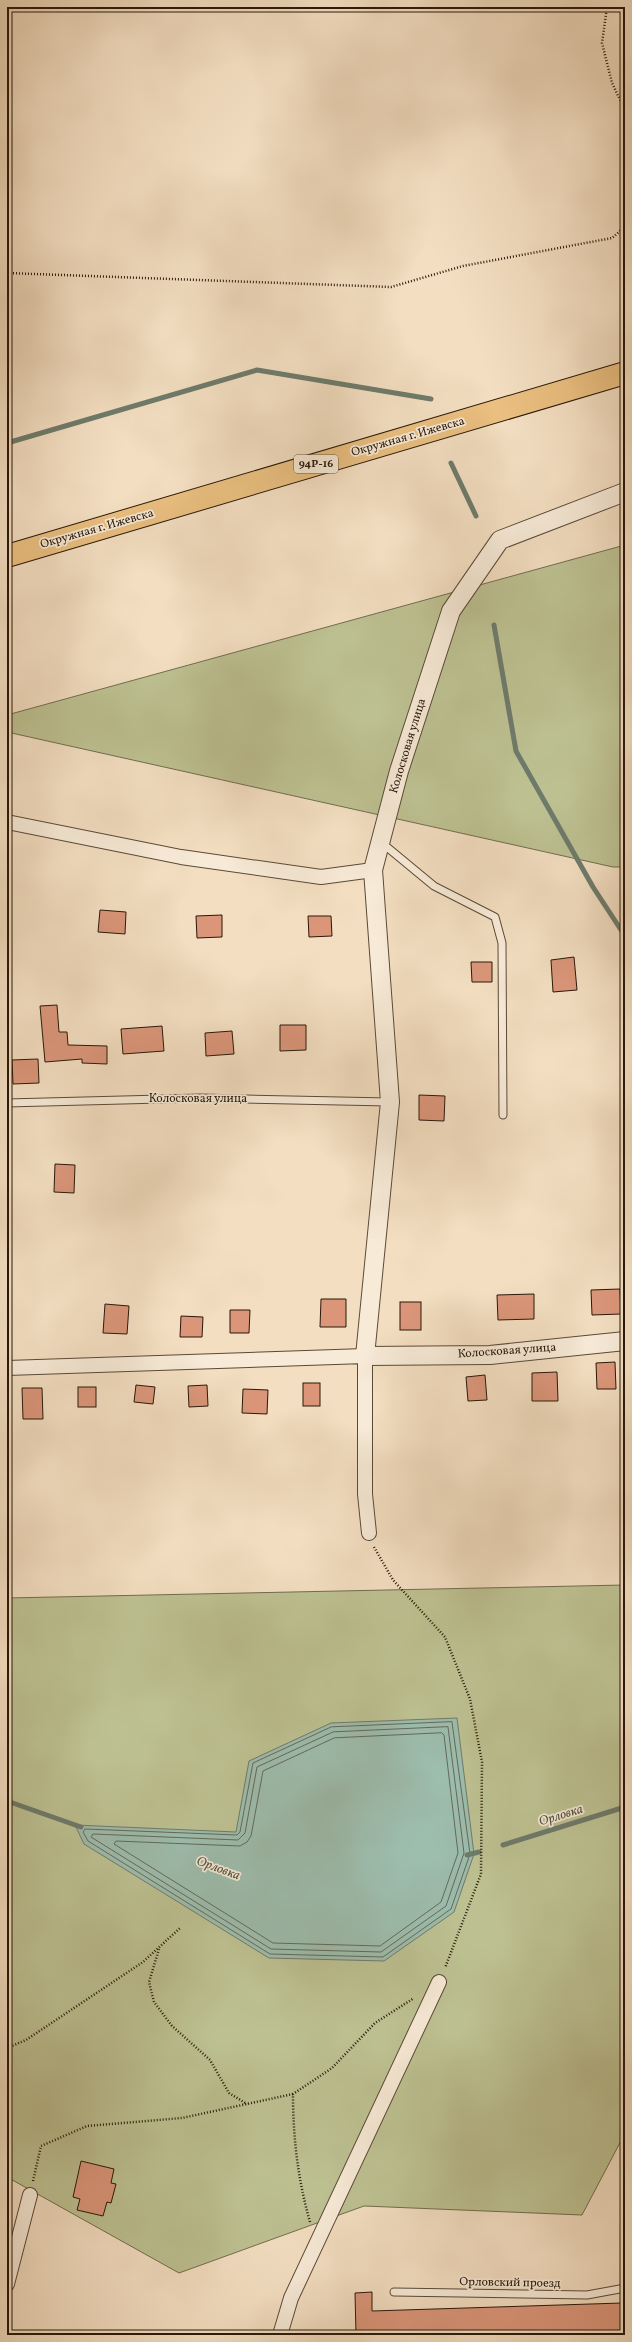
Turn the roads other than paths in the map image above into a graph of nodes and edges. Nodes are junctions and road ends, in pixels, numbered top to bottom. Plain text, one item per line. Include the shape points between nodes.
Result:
1 (625, 373) edge
2 (625, 492) edge
3 (7, 556) edge
4 (7, 822) edge
5 (380, 842) junction
6 (373, 870) junction
7 (390, 1102) junction
8 (7, 1103) edge
9 (503, 1115) dead end
10 (625, 1341) edge
11 (366, 1356) junction
12 (7, 1368) edge
13 (369, 1533) road end
14 (439, 1982) road end
15 (30, 2195) road end
16 (7, 2284) edge
17 (625, 2288) edge
18 (394, 2292) dead end
19 (280, 2335) edge

1 - 3 main road, Окружная г. Ижевска / 94Р-16
2 - 5 street, Колосковая улица via 500,540 451,611 399,771
4 - 6 street via 181,857 321,877
5 - 6 street, Колосковая улица
5 - 9 lane via 434,886 494,916 502,943
6 - 7 street, Колосковая улица
7 - 8 lane, Колосковая улица via 200,1098
7 - 11 street, Колосковая улица
10 - 11 street, Колосковая улица via 490,1355
11 - 12 street, Колосковая улица
11 - 13 street via 365,1494
14 - 19 street via 291,2298
15 - 16 street
17 - 18 lane, Орловский проезд via 587,2295

